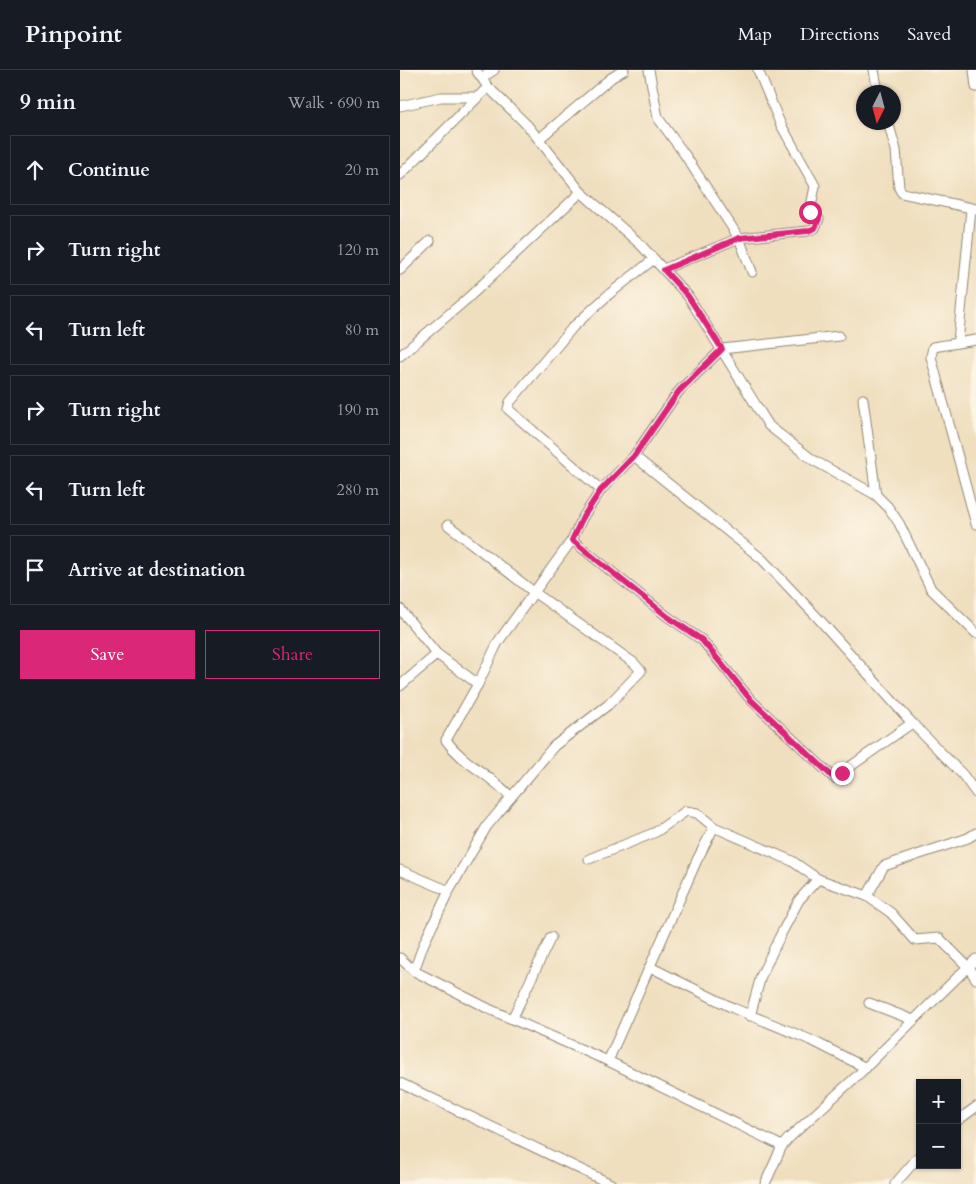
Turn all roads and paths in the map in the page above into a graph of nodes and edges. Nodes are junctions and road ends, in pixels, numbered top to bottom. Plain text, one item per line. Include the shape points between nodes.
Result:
1 (476, 70) edge
2 (494, 70) edge
3 (624, 70) edge
4 (649, 70) edge
5 (758, 70) edge
6 (874, 70) edge
7 (974, 70) edge
8 (482, 78) junction
9 (877, 85) edge
10 (488, 87) junction
11 (976, 87) edge
12 (477, 97) junction
13 (400, 106) edge
14 (890, 130) edge
15 (539, 139) junction
16 (400, 175) edge
17 (581, 192) junction
18 (974, 209) edge
19 (739, 238) junction
20 (430, 242) dead end
21 (654, 259) junction
22 (400, 270) edge
23 (664, 270) junction
24 (752, 272) dead end
25 (839, 336) dead end
26 (976, 340) edge
27 (958, 342) junction
28 (722, 349) junction
29 (400, 356) edge
30 (863, 399) dead end
31 (634, 456) junction
32 (601, 490) junction
33 (876, 494) junction
34 (976, 524) edge
35 (448, 525) dead end
36 (572, 540) junction
37 (535, 593) junction
38 (400, 609) edge
39 (976, 633) edge
40 (437, 654) junction
41 (478, 684) junction
42 (400, 686) edge
43 (912, 723) junction
44 (976, 793) edge
45 (511, 796) junction
46 (714, 827) junction
47 (976, 833) edge
48 (589, 859) dead end
49 (400, 870) edge
50 (818, 879) junction
51 (449, 891) junction
52 (867, 896) junction
53 (551, 937) dead end
54 (400, 958) edge
55 (976, 959) edge
56 (650, 967) junction
57 (968, 967) junction
58 (414, 971) junction
59 (976, 979) edge
60 (869, 1003) dead end
61 (750, 1016) junction
62 (512, 1020) junction
63 (913, 1020) junction
64 (608, 1061) junction
65 (866, 1068) junction
66 (400, 1083) edge
67 (976, 1107) edge
68 (961, 1118) edge
69 (782, 1146) junction
70 (916, 1160) edge
71 (610, 1184) edge
72 (765, 1184) edge
73 (895, 1184) edge

1 - 8 street
2 - 8 street
3 - 15 street
4 - 19 street via 658,118
5 - 19 street via 780,123 815,186 810,212 819,219 815,228 808,231
6 - 9 street
7 - 11 street
8 - 10 street
10 - 12 street
10 - 15 street
12 - 13 street via 441,98
12 - 16 street
14 - 18 street via 902,193
15 - 17 street
17 - 21 street
17 - 29 street via 468,298
18 - 27 street
19 - 23 street
19 - 24 street
20 - 22 street
21 - 23 street
21 - 32 street via 574,327 510,402 508,409
23 - 28 street via 688,296
25 - 28 street
26 - 27 street
27 - 34 street via 933,347 931,358
28 - 31 street via 679,391
28 - 33 street via 769,426 813,460
30 - 33 street
31 - 32 street
31 - 43 street via 762,559
32 - 36 street
33 - 39 street via 899,523 931,589
35 - 37 street
36 - 37 street
36 - 43 street via 702,640 751,700 834,778
37 - 41 street via 498,642
37 - 45 street via 641,671 608,705 554,746
38 - 40 street
40 - 41 street
40 - 42 street
41 - 45 street via 446,740 456,754 498,782
43 - 44 street via 964,775
45 - 51 street via 487,826
46 - 48 street via 697,813 686,811 656,832
46 - 50 street via 792,860
46 - 56 street
47 - 52 street via 884,866
49 - 51 street
50 - 52 street
50 - 61 street via 798,900 779,938 761,976
51 - 58 street
52 - 57 street via 891,913 915,940 939,938
53 - 62 street
54 - 58 street
55 - 57 street
56 - 61 street
56 - 64 street
57 - 59 street
57 - 63 street
58 - 62 street
60 - 63 street
61 - 65 street via 813,1041
62 - 64 street
63 - 65 street
64 - 69 street
65 - 69 street
66 - 71 street
67 - 68 street
69 - 72 street
70 - 73 street

